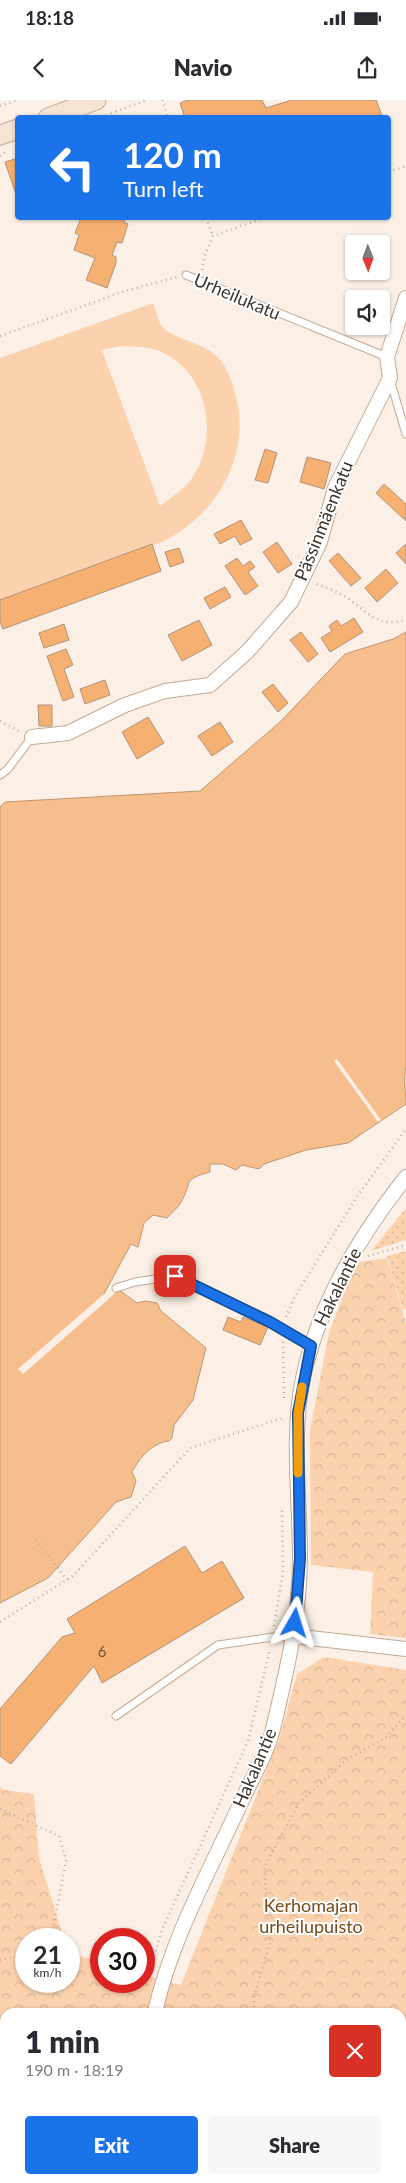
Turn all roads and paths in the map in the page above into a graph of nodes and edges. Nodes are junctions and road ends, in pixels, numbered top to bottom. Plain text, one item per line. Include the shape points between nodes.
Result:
1 (18, 100) edge
2 (96, 100) edge
3 (146, 100) edge
4 (162, 100) edge
5 (0, 106) edge
6 (56, 115) edge
7 (107, 115) edge
8 (167, 115) edge
9 (15, 130) edge
10 (0, 135) edge
11 (406, 166) edge
12 (391, 171) edge
13 (207, 220) edge
14 (258, 220) edge
15 (213, 236) junction
16 (186, 275) joint
17 (201, 276) dead end
18 (406, 298) edge
19 (0, 336) edge
20 (388, 357) junction
21 (390, 378) junction
22 (406, 434) edge
23 (302, 577) junction
24 (406, 619) edge
25 (0, 721) edge
26 (32, 737) junction
27 (0, 775) edge
28 (406, 1129) edge
29 (406, 1177) edge
30 (406, 1245) edge
31 (364, 1257) dead end
32 (116, 1288) dead end
33 (282, 1329) junction
34 (311, 1346) junction
35 (284, 1400) dead end
36 (283, 1427) dead end
37 (283, 1502) dead end
38 (36, 1540) dead end
39 (67, 1580) junction
40 (0, 1622) edge
41 (273, 1636) junction
42 (293, 1636) junction
43 (406, 1649) edge
44 (267, 1661) junction
45 (287, 1665) junction
46 (406, 1715) edge
47 (116, 1716) dead end
48 (0, 1809) edge
49 (53, 1928) edge
50 (155, 1953) edge
51 (15, 1957) edge
52 (0, 1960) edge
53 (156, 2008) edge
54 (254, 2008) edge

1 - 5 path
2 - 6 main road
3 - 7 path
4 - 8 path
9 - 10 main road
11 - 12 path
13 - 15 path
14 - 15 path
15 - 17 path via 204,255
16 - 19 path, Urheilukatu via 125,291
16 - 20 lane, Urheilukatu
18 - 20 street
20 - 21 street
21 - 22 lane
21 - 23 street, Pässinmäenkatu via 335,488 320,542
23 - 24 path via 345,596 373,619
23 - 26 street, Pässinmäenkatu via 290,602 260,638 210,685 165,692 125,706 68,733
25 - 26 path
26 - 27 lane
28 - 33 path via 356,1198 294,1298
29 - 34 street, Hakalantie via 353,1253 326,1306
30 - 31 path
32 - 33 lane via 175,1276
33 - 34 lane
33 - 35 path
34 - 42 street, Hakalantie via 298,1413 300,1558
36 - 39 path via 283,1418 190,1448
37 - 41 path via 282,1572
38 - 39 path
39 - 40 path
41 - 42 lane
41 - 44 path
41 - 47 lane via 218,1645
42 - 43 street
42 - 45 street, Hakalantie
44 - 45 path
44 - 50 path via 248,1741 161,1932
45 - 53 street, Hakalantie via 271,1736 186,1918 162,1981
46 - 54 path via 386,1737 345,1761 299,1803 264,1867 270,1943 254,1997
48 - 49 path via 59,1836 66,1861
51 - 52 path

